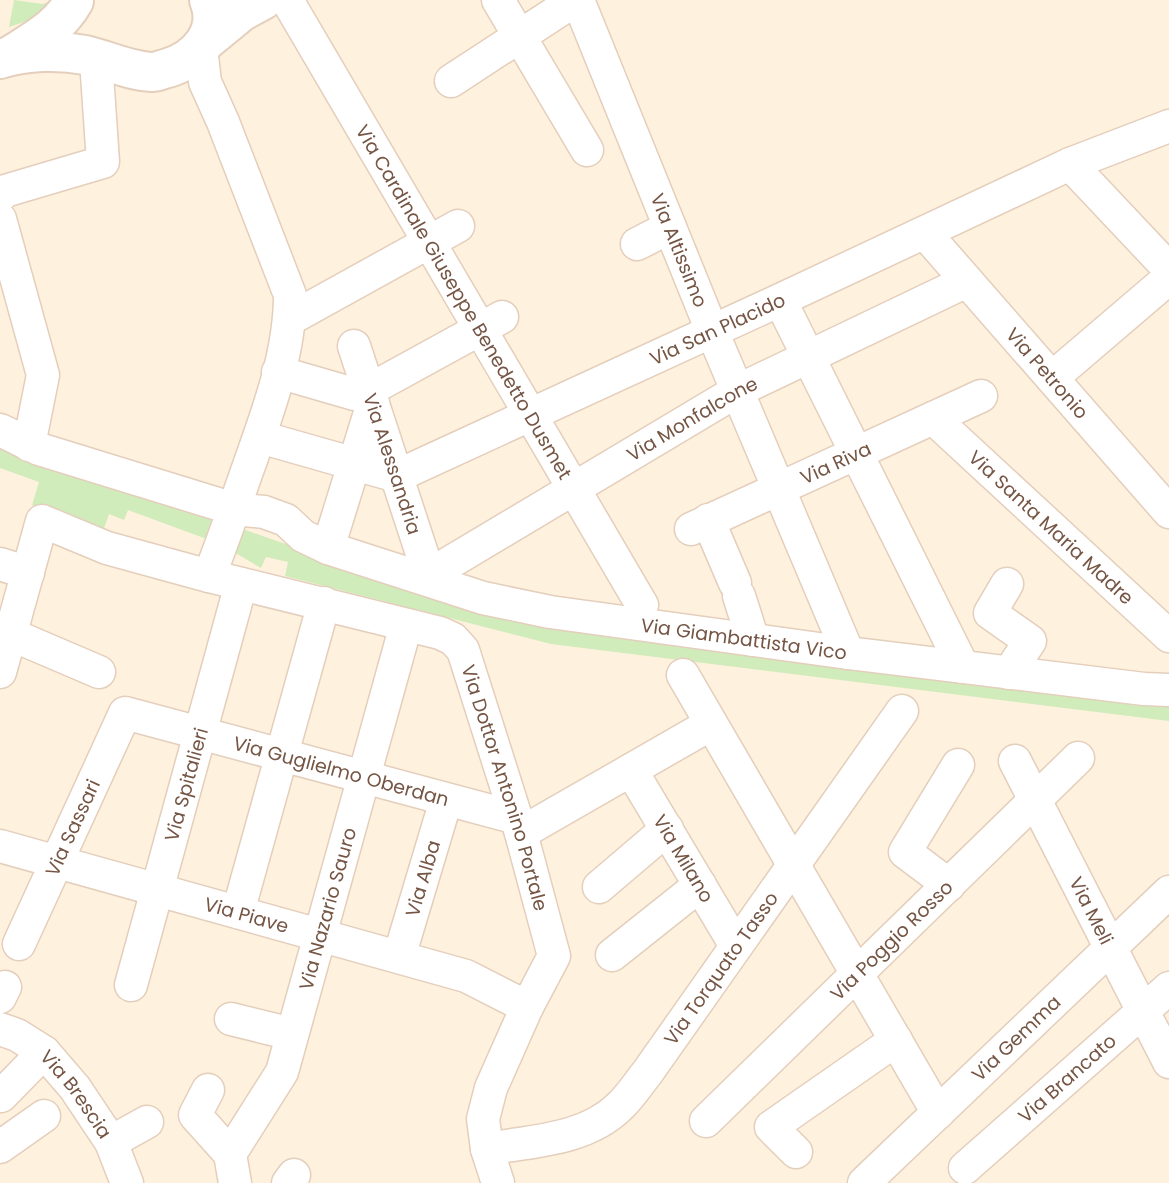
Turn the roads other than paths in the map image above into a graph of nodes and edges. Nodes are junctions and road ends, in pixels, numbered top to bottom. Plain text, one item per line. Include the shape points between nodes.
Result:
1 (208, 0) edge
2 (262, 0) edge
3 (287, 0) edge
4 (498, 0) edge
5 (577, 0) edge
6 (74, 1) edge
7 (520, 36) junction
8 (204, 44) junction
9 (4, 58) edge
10 (92, 58) junction
11 (154, 72) junction
12 (451, 81) dead end
13 (223, 122) junction
14 (1169, 126) edge
15 (629, 127) junction
16 (1070, 164) junction
17 (0, 195) edge
18 (0, 219) edge
19 (457, 226) dead end
20 (670, 228) junction
21 (925, 233) junction
22 (428, 243) junction
23 (637, 244) dead end
24 (1169, 269) edge
25 (1169, 278) edge
26 (967, 281) junction
27 (780, 300) junction
28 (12, 310) edge
29 (290, 319) junction
30 (491, 323) junction
31 (712, 331) junction
32 (354, 346) dead end
33 (808, 356) junction
34 (278, 372) junction
35 (1052, 378) junction
36 (737, 391) junction
37 (981, 396) dead end
38 (371, 397) junction
39 (530, 416) junction
40 (933, 418) junction
41 (0, 430) edge
42 (260, 437) junction
43 (29, 444) junction
44 (857, 453) junction
45 (354, 464) junction
46 (397, 476) junction
47 (573, 488) junction
48 (778, 489) junction
49 (1167, 506) edge
50 (234, 509) junction
51 (328, 548) junction
52 (14, 569) edge
53 (209, 576) junction
54 (430, 578) junction
55 (241, 584) junction
56 (1007, 584) dead end
57 (324, 603) junction
58 (642, 605) dead end
59 (406, 625) junction
60 (10, 634) junction
61 (1169, 636) edge
62 (753, 640) junction
63 (848, 653) junction
64 (964, 667) junction
65 (0, 672) edge
66 (99, 672) dead end
67 (1009, 673) junction
68 (683, 675) dead end
69 (1168, 689) edge
70 (901, 711) dead end
71 (125, 713) joint
72 (711, 724) junction
73 (200, 733) junction
74 (282, 756) junction
75 (1078, 758) dead end
76 (1015, 761) dead end
77 (958, 765) dead end
78 (631, 769) junction
79 (364, 778) junction
80 (446, 800) junction
81 (1036, 800) junction
82 (519, 826) junction
83 (667, 829) junction
84 (0, 846) edge
85 (57, 861) junction
86 (794, 864) junction
87 (701, 885) junction
88 (948, 885) junction
89 (599, 887) dead end
90 (157, 890) junction
91 (1169, 892) edge
92 (238, 912) junction
93 (320, 935) junction
94 (19, 944) dead end
95 (736, 946) junction
96 (1111, 949) junction
97 (612, 955) dead end
98 (399, 957) junction
99 (858, 973) junction
100 (131, 985) dead end
101 (1169, 988) edge
102 (527, 1007) junction
103 (1143, 1010) junction
104 (231, 1019) dead end
105 (0, 1028) edge
106 (292, 1034) junction
107 (896, 1040) junction
108 (44, 1052) junction
109 (1169, 1062) edge
110 (208, 1090) dead end
111 (1, 1096) edge
112 (938, 1113) junction
113 (44, 1116) dead end
114 (706, 1121) dead end
115 (147, 1122) dead end
116 (111, 1142) junction
117 (0, 1147) edge
118 (487, 1150) junction
119 (796, 1152) dead end
120 (233, 1168) edge
121 (965, 1168) dead end
122 (127, 1183) edge
123 (498, 1183) edge
124 (864, 1183) edge

1 - 8 street via 213,25
2 - 8 street
3 - 22 street, Via Cardinale Giuseppe Benedetto Dusmet
4 - 7 street
5 - 7 street
5 - 15 street, Via Altissimo
6 - 9 street via 52,30
6 - 10 street via 73,19
7 - 12 street
7 - 15 street via 576,157
8 - 11 street via 181,64
8 - 13 street via 205,82
9 - 10 street via 50,52
10 - 11 street
10 - 17 street via 103,163
11 - 13 street via 185,88
13 - 29 street via 290,295
14 - 16 street, Via San Placido
15 - 20 street, Via Altissimo
16 - 21 street, Via San Placido
16 - 24 street
18 - 28 street
19 - 22 street
20 - 23 street
20 - 31 street, Via Altissimo
21 - 26 street, Via Petronio
21 - 27 street, Via San Placido
22 - 29 street
22 - 30 street, Via Cardinale Giuseppe Benedetto Dusmet
25 - 35 street
26 - 33 street, Via Monfalcone
26 - 35 street, Via Petronio
27 - 31 street, Via San Placido
27 - 33 street
28 - 43 street via 43,375
29 - 34 street
30 - 38 street
30 - 39 street, Via Cardinale Giuseppe Benedetto Dusmet
31 - 36 street, Via Altissimo
31 - 39 street, Via San Placido
32 - 38 street, Via Alessandria
33 - 36 street, Via Monfalcone
33 - 44 street
34 - 38 street
34 - 42 street
35 - 49 street, Via Petronio
36 - 47 street, Via Monfalcone
36 - 48 street, Via Altissimo
37 - 40 street, Via Riva
38 - 45 street
38 - 46 street, Via Alessandria
39 - 46 street, Via San Placido
39 - 47 street, Via Cardinale Giuseppe Benedetto Dusmet
40 - 44 street, Via Riva
40 - 61 street, Via Santa Maria Madre
41 - 43 street
42 - 45 street
42 - 50 street
43 - 50 street
44 - 48 street, Via Riva
44 - 64 street
45 - 46 street
45 - 51 street
46 - 54 street, Via Alessandria
47 - 54 street, Via Monfalcone
47 - 58 street, Via Cardinale Giuseppe Benedetto Dusmet
48 - 62 street, Via Riva via 700,524 737,589
48 - 63 street, Via Altissimo
50 - 51 street, Via Giambattista Vico via 286,520 303,536
50 - 53 street
51 - 54 street, Via Giambattista Vico
52 - 53 street, Via Dottor Antonino Portale via 43,521 107,548
52 - 60 street
53 - 55 street, Via Dottor Antonino Portale
54 - 62 street, Via Giambattista Vico via 483,597 550,612
55 - 57 street, Via Dottor Antonino Portale
55 - 73 street, Via Spitalieri
56 - 67 street via 990,613 1030,641
57 - 59 street, Via Dottor Antonino Portale
57 - 74 street
59 - 79 street, Via Nazario Sauro
59 - 82 street, Via Dottor Antonino Portale via 453,639 463,650
60 - 65 street
60 - 66 street
62 - 63 street, Via Giambattista Vico
63 - 64 street, Via Giambattista Vico
64 - 67 street, Via Giambattista Vico
67 - 69 street, Via Giambattista Vico
68 - 72 street
70 - 86 street, Via Torquato Tasso
71 - 73 street, Via Guglielmo Oberdan
71 - 85 street, Via Sassari
72 - 78 street
72 - 86 street
73 - 74 street, Via Guglielmo Oberdan
73 - 90 street, Via Spitalieri
74 - 79 street, Via Guglielmo Oberdan
74 - 92 street
75 - 81 street, Via Poggio Rosso
76 - 81 street, Via Meli
77 - 88 street via 905,852
78 - 82 street
78 - 83 street, Via Milano
79 - 80 street, Via Guglielmo Oberdan
79 - 93 street, Via Nazario Sauro
80 - 82 street, Via Guglielmo Oberdan
80 - 98 street, Via Alba
81 - 88 street, Via Poggio Rosso
81 - 96 street, Via Meli
82 - 102 street, Via Dottor Antonino Portale via 554,956
83 - 87 street, Via Milano
83 - 89 street
84 - 85 street, Via Piave
85 - 90 street, Via Piave
85 - 94 street, Via Sassari
86 - 95 street, Via Torquato Tasso
86 - 99 street
87 - 95 street, Via Milano
87 - 97 street
88 - 99 street, Via Poggio Rosso
90 - 92 street, Via Piave
90 - 100 street, Via Spitalieri
91 - 96 street, Via Gemma
92 - 93 street, Via Piave
93 - 98 street, Via Piave
93 - 106 street, Via Nazario Sauro
95 - 118 street, Via Torquato Tasso via 620,1107 575,1134
96 - 103 street, Via Meli
96 - 112 street, Via Gemma
98 - 102 street, Via Piave via 466,976
99 - 107 street
99 - 114 street, Via Poggio Rosso
101 - 103 street, Via Brancato
102 - 118 street, Via Dottor Antonino Portale via 491,1088 484,1119
103 - 109 street, Via Meli
103 - 121 street, Via Brancato
104 - 106 street
105 - 108 street, Via Brescia
106 - 120 street, Via Nazario Sauro via 282,1072
107 - 112 street
107 - 119 street via 771,1127
108 - 111 street
108 - 116 street, Via Brescia
110 - 120 street via 195,1115
112 - 124 street, Via Gemma
113 - 117 street
115 - 116 street
116 - 122 street, Via Brescia
118 - 123 street, Via Dottor Antonino Portale

